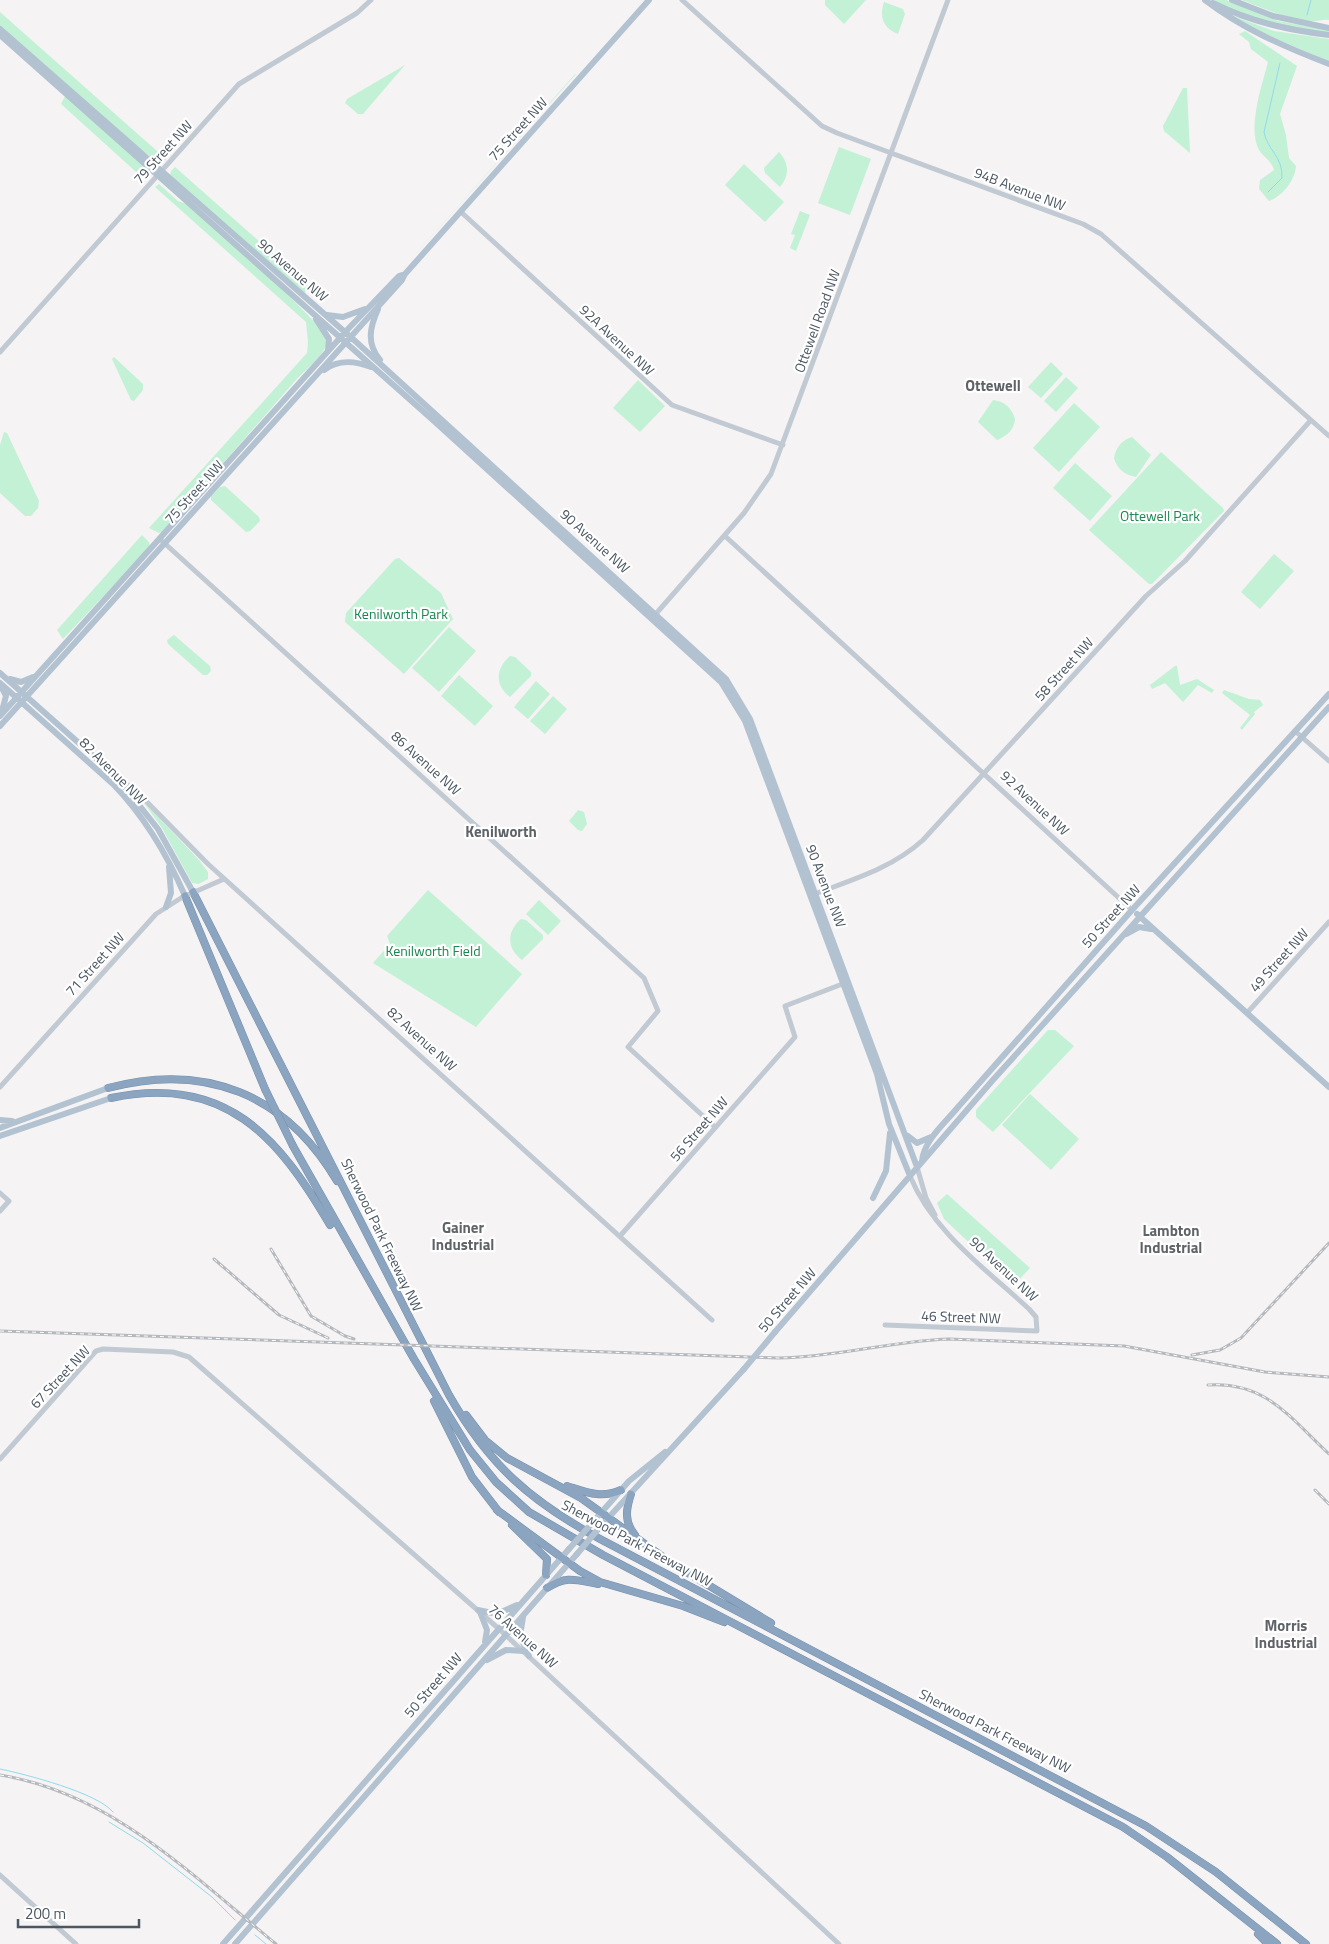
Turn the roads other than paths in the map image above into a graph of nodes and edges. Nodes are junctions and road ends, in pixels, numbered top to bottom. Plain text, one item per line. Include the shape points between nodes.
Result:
1 (371, 0) edge
2 (649, 0) edge
3 (682, 0) edge
4 (948, 0) edge
5 (1206, 0) edge
6 (1232, 0) edge
7 (1329, 28) edge
8 (0, 29) edge
9 (0, 36) edge
10 (1329, 36) edge
11 (1329, 64) edge
12 (892, 153) junction
13 (160, 173) junction
14 (461, 212) junction
15 (405, 274) junction
16 (381, 303) junction
17 (369, 308) junction
18 (309, 310) junction
19 (319, 310) junction
20 (345, 337) junction
21 (0, 352) edge
22 (326, 354) junction
23 (376, 369) junction
24 (393, 376) junction
25 (313, 379) junction
26 (1311, 420) junction
27 (1329, 436) edge
28 (782, 445) junction
29 (725, 536) junction
30 (161, 542) junction
31 (654, 616) junction
32 (40, 672) junction
33 (0, 673) edge
34 (0, 684) edge
35 (24, 694) junction
36 (1329, 694) edge
37 (19, 700) junction
38 (1329, 706) edge
39 (0, 715) edge
40 (0, 726) edge
41 (1295, 730) junction
42 (1302, 736) junction
43 (1329, 761) edge
44 (984, 773) junction
45 (116, 776) junction
46 (168, 861) junction
47 (224, 878) junction
48 (193, 892) junction
49 (812, 895) junction
50 (185, 896) junction
51 (166, 906) junction
52 (1132, 910) junction
53 (1139, 916) junction
54 (1329, 922) edge
55 (1154, 931) junction
56 (1119, 938) junction
57 (846, 983) junction
58 (1247, 1012) junction
59 (0, 1087) edge
60 (1329, 1087) edge
61 (108, 1088) joint
62 (111, 1098) joint
63 (0, 1120) edge
64 (16, 1122) junction
65 (890, 1126) junction
66 (715, 1127) junction
67 (0, 1128) edge
68 (906, 1133) junction
69 (934, 1135) junction
70 (0, 1136) edge
71 (919, 1165) junction
72 (910, 1176) junction
73 (0, 1193) edge
74 (873, 1198) dead end
75 (2, 1204) edge
76 (354, 1210) junction
77 (0, 1211) edge
78 (944, 1230) junction
79 (620, 1236) junction
80 (380, 1302) junction
81 (712, 1320) dead end
82 (885, 1325) dead end
83 (1037, 1331) joint
84 (184, 1355) joint
85 (414, 1359) junction
86 (435, 1369) junction
87 (668, 1451) junction
88 (0, 1459) edge
89 (555, 1484) junction
90 (622, 1490) junction
91 (631, 1494) junction
92 (497, 1510) junction
93 (601, 1513) junction
94 (608, 1518) junction
95 (640, 1541) junction
96 (562, 1557) junction
97 (569, 1563) junction
98 (546, 1575) junction
99 (613, 1586) junction
100 (547, 1588) junction
101 (522, 1602) junction
102 (479, 1611) junction
103 (525, 1614) junction
104 (743, 1628) junction
105 (499, 1629) junction
106 (782, 1634) junction
107 (506, 1635) junction
108 (484, 1646) junction
109 (523, 1651) junction
110 (529, 1656) junction
111 (482, 1663) junction
112 (0, 1875) edge
113 (1226, 1902) junction
114 (1291, 1932) junction
115 (76, 1944) edge
116 (223, 1944) edge
117 (235, 1944) edge
118 (839, 1944) edge
119 (1268, 1944) edge
120 (1276, 1944) edge
121 (1306, 1944) edge
122 (1311, 1944) edge

1 - 13 street, 79 Street NW via 357,13 246,78
2 - 14 main road, 75 Street NW
3 - 12 street, 94B Avenue NW via 816,122
4 - 12 street, Ottewell Road NW
5 - 10 main road via 1275,27
5 - 11 main road via 1249,29
6 - 7 main road via 1273,16
8 - 13 main road, 90 Avenue NW
9 - 13 main road, 90 Avenue NW
12 - 26 street, 94B Avenue NW via 1095,230
12 - 28 street, Ottewell Road NW
13 - 18 main road, 90 Avenue NW
13 - 19 main road, 90 Avenue NW
13 - 21 street, 79 Street NW
14 - 15 main road, 75 Street NW
14 - 28 street, 92A Avenue NW via 672,405
15 - 16 main road, 75 Street NW
15 - 17 main road, 75 Street NW
16 - 20 main road, 75 Street NW
16 - 24 main road via 370,329 370,343 376,356
17 - 19 main road via 343,317 329,316
17 - 20 main road, 75 Street NW
18 - 20 main road, 90 Avenue NW
18 - 22 main road via 329,340
19 - 20 main road, 90 Avenue NW
20 - 22 main road, 75 Street NW
20 - 23 main road, 90 Avenue NW
20 - 24 main road, 90 Avenue NW
20 - 25 main road, 75 Street NW
22 - 30 main road, 75 Street NW
23 - 25 main road via 360,363 340,363 328,367
23 - 31 main road, 90 Avenue NW
24 - 31 main road, 90 Avenue NW
25 - 30 main road, 75 Street NW
26 - 27 street, 94B Avenue NW
26 - 44 street, 58 Street NW via 1185,561 1142,601
28 - 29 street, Ottewell Road NW via 771,474
29 - 31 street, Ottewell Road NW
29 - 44 street, 92 Avenue NW
30 - 32 main road, 75 Street NW
30 - 35 main road, 75 Street NW
30 - 66 street, 86 Avenue NW via 630,963 648,983 658,1010 628,1047
31 - 49 main road, 90 Avenue NW via 720,671 742,702
32 - 33 main road via 21,682
32 - 35 main road, 75 Street NW
33 - 35 main road, 82 Avenue NW
34 - 37 main road, 82 Avenue NW
34 - 39 main road via 6,699
35 - 37 main road, 75 Street NW
35 - 45 main road, 82 Avenue NW
36 - 41 main road, 50 Street NW
37 - 39 main road, 75 Street NW
37 - 40 main road, 75 Street NW
37 - 46 main road, 82 Avenue NW via 121,793 142,818
38 - 42 main road, 50 Street NW
41 - 42 street
41 - 52 main road, 50 Street NW
42 - 43 street
42 - 53 main road, 50 Street NW
44 - 49 street, 58 Street NW via 922,840 898,860
44 - 52 street, 92 Avenue NW
45 - 47 street, 82 Avenue NW via 143,798
45 - 48 main road, 82 Avenue NW via 158,828
46 - 50 main road, 82 Avenue NW
46 - 51 main road via 171,893
47 - 48 street, 71 Street NW
47 - 79 street, 82 Avenue NW
48 - 50 street, 71 Street NW
48 - 76 highway, Sherwood Park Freeway NW
49 - 57 main road, 90 Avenue NW
50 - 51 street, 71 Street NW
50 - 80 highway, Sherwood Park Freeway NW, bridge via 265,1089
51 - 59 street, 71 Street NW
52 - 53 main road, 92 Avenue NW
52 - 69 main road, 50 Street NW
53 - 55 main road, 92 Avenue NW
53 - 56 main road, 50 Street NW
54 - 58 street, 49 Street NW
55 - 56 main road via 1139,927
55 - 58 main road, 92 Avenue NW
56 - 71 main road, 50 Street NW
57 - 65 main road, 90 Avenue NW via 877,1074
57 - 66 street, 56 Street NW via 785,1006 795,1036
57 - 68 main road, 90 Avenue NW
58 - 60 main road, 92 Avenue NW
61 - 64 main road
61 - 76 highway via 145,1080 198,1080 220,1085 264,1103 285,1117 311,1144
62 - 70 main road
62 - 80 highway via 158,1093 182,1095 221,1106 256,1127 296,1171 374,1298
63 - 64 main road
64 - 67 main road
65 - 72 main road, 90 Avenue NW
65 - 74 main road via 887,1167
66 - 79 street, 56 Street NW
68 - 69 main road via 917,1144
68 - 71 main road, 90 Avenue NW
69 - 71 main road, 50 Street NW
71 - 72 main road, 50 Street NW
71 - 78 street, 90 Avenue NW via 927,1200
72 - 78 street, 90 Avenue NW
72 - 87 main road, 50 Street NW, bridge via 744,1369
73 - 75 street via 9,1201
75 - 77 street
76 - 86 highway, Sherwood Park Freeway NW
78 - 83 street, 90 Avenue NW via 1030,1309 1036,1317
79 - 81 street, 82 Avenue NW
80 - 85 highway, Sherwood Park Freeway NW
82 - 83 street, 46 Street NW
84 - 88 street, 67 Street NW via 96,1351
84 - 102 street, 76 Avenue NW via 196,1362
85 - 92 highway via 465,1464
85 - 104 highway, Sherwood Park Freeway NW via 470,1450 496,1482 529,1512 573,1539
86 - 89 highway via 485,1440 506,1458
86 - 106 highway, Sherwood Park Freeway NW via 479,1443 533,1498 572,1524
87 - 90 main road, 50 Street NW via 652,1461
87 - 91 main road, 50 Street NW
89 - 90 highway via 592,1494
89 - 93 highway
90 - 93 main road, 50 Street NW
91 - 94 main road, 50 Street NW
91 - 95 highway via 626,1508 628,1524
92 - 96 highway
92 - 98 highway via 544,1555
93 - 94 highway
93 - 96 main road, 50 Street NW, bridge
94 - 95 highway
94 - 97 main road, 50 Street NW, bridge
95 - 106 highway via 772,1624
96 - 97 highway
96 - 98 main road, 50 Street NW
97 - 99 highway via 589,1577
97 - 100 main road, 50 Street NW
98 - 101 main road, 50 Street NW
99 - 100 highway via 570,1579
99 - 104 highway
100 - 103 main road, 50 Street NW
101 - 102 main road via 502,1613
101 - 105 main road, 50 Street NW
102 - 105 street, 76 Avenue NW
102 - 108 main road via 487,1630
103 - 107 main road, 50 Street NW
103 - 110 main road via 520,1636
104 - 113 highway, Sherwood Park Freeway NW via 1106,1817 1168,1857
105 - 107 street, 76 Avenue NW
105 - 108 main road, 50 Street NW
106 - 114 highway, Sherwood Park Freeway NW via 1146,1826 1216,1872
107 - 109 street, 76 Avenue NW
107 - 111 main road, 50 Street NW
108 - 116 main road, 50 Street NW
109 - 110 street, 76 Avenue NW
109 - 111 main road via 506,1650
110 - 118 street, 76 Avenue NW
111 - 117 main road, 50 Street NW
112 - 115 street
113 - 119 highway
113 - 120 highway, Sherwood Park Freeway NW
114 - 121 highway, Sherwood Park Freeway NW
114 - 122 highway

